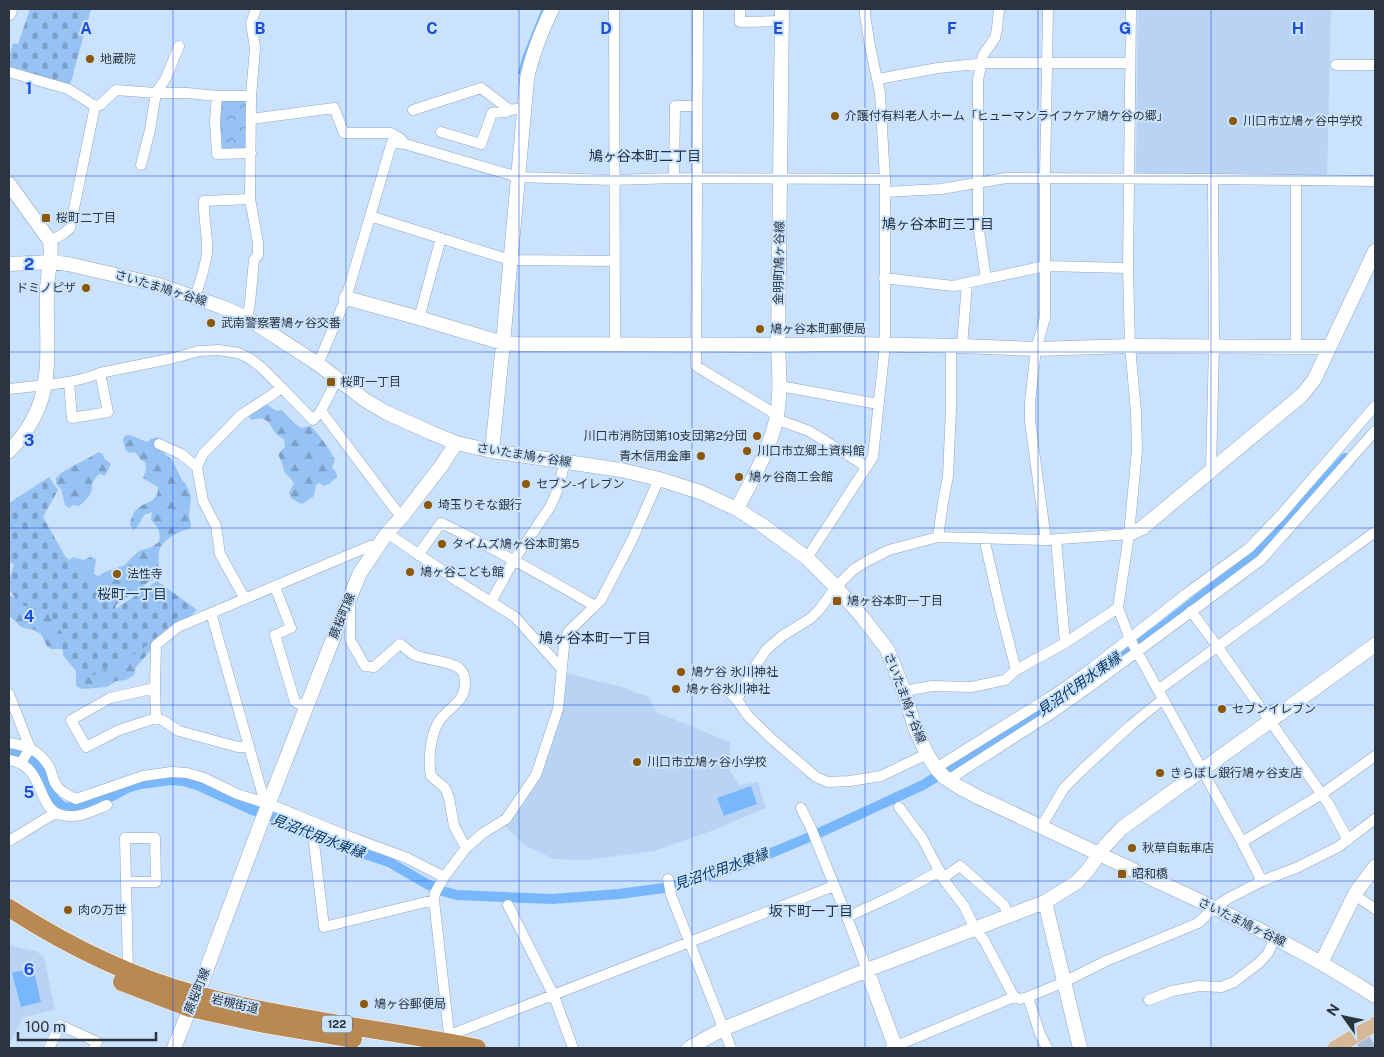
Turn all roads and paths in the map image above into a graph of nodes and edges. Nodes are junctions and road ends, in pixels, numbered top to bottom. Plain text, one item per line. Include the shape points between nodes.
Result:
1 (10, 9) edge
2 (256, 9) edge
3 (552, 9) edge
4 (614, 9) edge
5 (698, 9) edge
6 (740, 9) edge
7 (865, 9) edge
8 (999, 9) edge
9 (1048, 9) edge
10 (1131, 9) edge
11 (9, 13) edge
12 (781, 15) edge
13 (179, 46) dead end
14 (1047, 62) junction
15 (1130, 62) junction
16 (982, 63) junction
17 (1336, 64) dead end
18 (1375, 65) edge
19 (9, 72) edge
20 (878, 79) junction
21 (156, 93) junction
22 (217, 96) junction
23 (251, 96) junction
24 (95, 106) junction
25 (697, 106) junction
26 (516, 109) junction
27 (412, 110) dead end
28 (251, 119) junction
29 (441, 132) dead end
30 (405, 144) junction
31 (251, 153) junction
32 (141, 165) dead end
33 (518, 177) junction
34 (674, 178) junction
35 (696, 178) junction
36 (1045, 178) junction
37 (1130, 178) junction
38 (780, 179) junction
39 (885, 179) junction
40 (1213, 179) junction
41 (614, 180) junction
42 (1296, 180) junction
43 (1375, 181) edge
44 (978, 183) junction
45 (9, 184) edge
46 (885, 192) junction
47 (250, 199) junction
48 (370, 216) junction
49 (441, 238) junction
50 (50, 241) junction
51 (1375, 251) edge
52 (510, 260) junction
53 (615, 261) junction
54 (51, 262) junction
55 (9, 264) edge
56 (1045, 266) junction
57 (1128, 268) junction
58 (884, 278) junction
59 (986, 279) junction
60 (967, 283) junction
61 (195, 298) junction
62 (346, 298) junction
63 (247, 318) junction
64 (419, 318) junction
65 (503, 343) junction
66 (615, 344) junction
67 (696, 344) junction
68 (778, 345) junction
69 (884, 345) junction
70 (1214, 345) junction
71 (956, 346) junction
72 (1130, 346) junction
73 (1296, 346) junction
74 (1329, 346) junction
75 (1036, 349) junction
76 (318, 364) junction
77 (100, 373) junction
78 (337, 379) junction
79 (70, 383) junction
80 (45, 384) junction
81 (780, 386) junction
82 (282, 388) junction
83 (9, 389) edge
84 (878, 404) junction
85 (1375, 406) edge
86 (320, 411) junction
87 (776, 417) junction
88 (1375, 431) edge
89 (456, 442) junction
90 (159, 444) dead end
91 (9, 451) edge
92 (492, 451) junction
93 (565, 461) junction
94 (197, 467) junction
95 (867, 467) junction
96 (1211, 470) junction
97 (659, 479) junction
98 (737, 509) junction
99 (401, 518) junction
100 (1375, 532) edge
101 (387, 533) junction
102 (1129, 534) junction
103 (938, 537) junction
104 (984, 538) junction
105 (1051, 540) junction
106 (378, 546) junction
107 (418, 555) junction
108 (807, 558) junction
109 (514, 560) junction
110 (276, 587) junction
111 (836, 587) junction
112 (350, 595) junction
113 (245, 599) junction
114 (491, 602) junction
115 (595, 606) junction
116 (1118, 608) junction
117 (1191, 611) junction
118 (211, 613) junction
119 (1130, 639) junction
120 (1065, 643) junction
121 (1375, 645) edge
122 (1217, 646) junction
123 (1137, 652) junction
124 (561, 668) junction
125 (1016, 670) junction
126 (155, 688) junction
127 (727, 690) dead end
128 (904, 691) junction
129 (9, 694) edge
130 (1161, 694) junction
131 (737, 700) junction
132 (306, 707) junction
133 (156, 718) junction
134 (1269, 720) junction
135 (9, 743) edge
136 (30, 748) junction
137 (248, 748) junction
138 (927, 754) junction
139 (1375, 756) edge
140 (9, 760) edge
141 (22, 763) junction
142 (1202, 769) junction
143 (941, 774) junction
144 (1322, 794) junction
145 (107, 805) dead end
146 (898, 807) dead end
147 (801, 808) dead end
148 (265, 809) junction
149 (54, 813) junction
150 (1375, 819) edge
151 (1041, 827) junction
152 (1348, 840) junction
153 (9, 841) edge
154 (1242, 842) junction
155 (314, 843) dead end
156 (466, 848) junction
157 (1098, 854) junction
158 (1375, 867) edge
159 (941, 875) junction
160 (668, 879) dead end
161 (126, 882) junction
162 (1262, 882) junction
163 (834, 886) junction
164 (438, 889) junction
165 (1355, 895) junction
166 (1045, 902) junction
167 (508, 905) dead end
168 (1215, 907) junction
169 (9, 908) edge
170 (1375, 909) edge
171 (1009, 916) junction
172 (847, 917) junction
173 (9, 922) edge
174 (975, 929) junction
175 (1275, 938) junction
176 (690, 942) junction
177 (1321, 963) junction
178 (867, 970) junction
179 (128, 971) junction
180 (1064, 982) junction
181 (554, 996) junction
182 (1375, 996) edge
183 (1014, 997) junction
184 (1028, 997) junction
185 (1149, 1000) dead end
186 (193, 1001) junction
187 (1375, 1024) edge
188 (723, 1029) junction
189 (450, 1039) junction
190 (893, 1047) edge
191 (49, 1048) edge
192 (94, 1048) edge
193 (174, 1048) edge
194 (409, 1048) edge
195 (477, 1048) edge
196 (573, 1048) edge
197 (689, 1048) edge
198 (731, 1048) edge
199 (1046, 1048) edge
200 (1080, 1048) edge
201 (1335, 1048) edge

1 - 11 street
2 - 23 street via 251,23 254,48
3 - 26 street via 533,54
4 - 41 street
5 - 25 street
6 - 12 street via 740,22
7 - 20 street
8 - 16 street via 998,29 983,55
9 - 14 street
10 - 15 street
12 - 38 street, 金明町鳩ヶ谷線
13 - 21 street
14 - 15 street
14 - 16 street
14 - 36 street
15 - 37 street
16 - 20 street
16 - 44 street via 978,80
17 - 18 street
19 - 24 street via 68,89
20 - 39 street
21 - 22 street
21 - 24 street via 116,90
21 - 32 street
22 - 23 street
22 - 31 street via 217,154
23 - 28 street
24 - 50 street via 70,228
25 - 34 street via 675,106
25 - 35 street
26 - 27 street via 481,88
26 - 29 street via 492,113 481,144
26 - 33 street
28 - 30 street via 334,108 344,133 391,133
28 - 31 street
30 - 33 street
30 - 48 street via 392,142
31 - 47 street
33 - 41 street
33 - 52 street
34 - 35 street
34 - 41 street
35 - 38 street
35 - 67 street
36 - 37 street
36 - 44 street via 1006,178
36 - 56 street
37 - 40 street
37 - 57 street
38 - 39 street
38 - 68 street, 金明町鳩ヶ谷線
39 - 46 street
40 - 42 street
40 - 70 street
41 - 53 street
42 - 43 street
42 - 73 street
44 - 46 street
44 - 59 street via 978,224
45 - 50 street
46 - 58 street
47 - 61 street via 204,201 207,253
47 - 63 street via 258,255 254,260
48 - 49 street
48 - 62 street
49 - 52 street
49 - 64 street
50 - 54 street
51 - 74 street
52 - 53 street
52 - 65 street
53 - 66 street
54 - 55 street, さいたま鳩ヶ谷線
54 - 61 street, さいたま鳩ヶ谷線 via 141,280
54 - 80 street via 47,290
56 - 57 street
56 - 59 street
56 - 75 street via 1044,318
57 - 72 street
58 - 60 street via 953,286
58 - 69 street
59 - 60 street
60 - 71 street
61 - 63 street, さいたま鳩ヶ谷線
62 - 64 street
62 - 76 street
63 - 76 street, さいたま鳩ヶ谷線
64 - 65 street
65 - 66 street
65 - 92 street
66 - 67 street
67 - 68 street
67 - 87 street via 696,366
68 - 69 street
68 - 81 street, 金明町鳩ヶ谷線
69 - 71 street
69 - 84 street
70 - 72 street
70 - 73 street
70 - 96 street
71 - 75 street
71 - 103 street via 948,476
72 - 75 street
72 - 102 street via 1136,450
73 - 74 street
74 - 96 street via 1314,380 1302,395
75 - 105 street via 1030,421
76 - 78 street, さいたま鳩ヶ谷線
77 - 79 street
77 - 79 street via 108,412 72,418
77 - 82 street via 199,351 219,350 249,358
78 - 86 street
78 - 89 street, さいたま鳩ヶ谷線 via 387,414
79 - 80 street
80 - 83 street
80 - 91 street via 39,408 30,425
81 - 84 street
81 - 87 street, 金明町鳩ヶ谷線
82 - 86 street via 313,420
82 - 94 street via 241,415 203,454
84 - 95 street via 873,457
85 - 119 street via 1280,516 1248,548
86 - 99 street
87 - 95 street via 809,431
87 - 98 street, 金明町鳩ヶ谷線 via 770,439
88 - 117 street via 1262,560
89 - 92 street, さいたま鳩ヶ谷線
89 - 99 street, 蕨桜町線
90 - 94 street
92 - 93 street, さいたま鳩ヶ谷線
93 - 97 street, さいたま鳩ヶ谷線
93 - 109 street via 550,507
94 - 113 street via 203,501 216,526 220,554
95 - 108 street
96 - 102 street via 1142,528
97 - 98 street, さいたま鳩ヶ谷線 via 700,492
97 - 115 street via 632,540
98 - 108 street, さいたま鳩ヶ谷線
99 - 101 street, 蕨桜町線
100 - 122 street
101 - 106 street, 蕨桜町線
101 - 107 street
102 - 105 street
102 - 116 street
103 - 104 street
103 - 111 street via 889,550 854,569
104 - 105 street
104 - 125 street
105 - 120 street
106 - 110 street via 370,546
106 - 112 street, 蕨桜町線
107 - 109 street via 441,523
107 - 114 street
108 - 111 street, さいたま鳩ヶ谷線
109 - 114 street
109 - 115 street
110 - 113 street
110 - 132 street via 291,628 276,635 295,702
111 - 128 street, さいたま鳩ヶ谷線 via 887,649
111 - 131 street via 811,618 766,650
112 - 132 street, 蕨桜町線
112 - 156 street via 350,640 364,666 374,667 400,644 416,656 461,670 464,690 456,705 438,724 428,763 430,776 445,788 454,826
113 - 118 street
114 - 124 street via 521,622
115 - 124 street via 568,632
116 - 119 street
116 - 120 street
117 - 122 street
117 - 123 street
118 - 126 street via 178,627 156,645
118 - 137 street
119 - 123 street
119 - 143 street
120 - 125 street
121 - 134 street
122 - 130 street
122 - 134 street
123 - 130 street
123 - 143 street via 1054,712
124 - 156 street via 558,709 536,775 506,820 482,833
125 - 128 street via 1005,680 971,688 932,686
126 - 133 street
126 - 133 street via 110,698 71,720 86,748 119,730
127 - 131 street
128 - 138 street, さいたま鳩ヶ谷線
129 - 136 street
130 - 142 street
130 - 151 street via 1064,788
131 - 138 street via 773,740 816,776 828,782 881,776
132 - 148 street, 蕨桜町線
133 - 137 street via 179,730
134 - 142 street
134 - 144 street
135 - 136 street
136 - 141 street
136 - 148 street via 41,755 64,794 76,799 142,776 172,772 204,778
137 - 148 street
138 - 143 street, さいたま鳩ヶ谷線
139 - 144 street
140 - 141 street
141 - 149 street via 35,776 44,799
142 - 154 street
142 - 157 street via 1122,828
143 - 151 street, さいたま鳩ヶ谷線 via 978,797
144 - 152 street
144 - 154 street
145 - 149 street via 76,816
146 - 159 street via 922,838
147 - 163 street
148 - 164 street via 407,858
148 - 186 street, 蕨桜町線
149 - 153 street
150 - 152 street
151 - 157 street, さいたま鳩ヶ谷線
152 - 162 street
154 - 162 street
155 - 164 street via 324,927
156 - 164 street
157 - 166 street via 1076,882
157 - 168 street, さいたま鳩ヶ谷線
158 - 165 street
159 - 171 street via 960,866 1004,905
159 - 172 street
159 - 174 street via 964,906
160 - 176 street
161 - 161 street via 125,838 155,838 156,882
161 - 179 street
162 - 168 street
163 - 172 street
163 - 176 street
164 - 189 street
165 - 170 street
165 - 177 street
166 - 171 street
166 - 180 street
167 - 181 street
168 - 175 street, さいたま鳩ヶ谷線
168 - 180 street via 1198,923
169 - 179 highway, 岩槻街道 / 122 via 75,947
171 - 174 street
172 - 178 street
173 - 186 highway, 岩槻街道 / 122 via 105,975
174 - 178 street
174 - 183 street
175 - 177 street, さいたま鳩ヶ谷線
175 - 185 street via 1259,963 1234,982 1221,987 1199,986 1172,991
176 - 181 street
176 - 188 street
177 - 182 street, さいたま鳩ヶ谷線
178 - 188 street
178 - 190 street
179 - 186 highway, 岩槻街道 / 122
180 - 184 street
180 - 200 street
181 - 189 street
181 - 196 street
183 - 184 street
183 - 190 street
184 - 199 street
186 - 189 highway, 岩槻街道 / 122
186 - 193 street, 蕨桜町線
186 - 194 highway, 岩槻街道 / 122 via 264,1024
187 - 201 main road
188 - 197 street
188 - 198 street
189 - 195 highway, 岩槻街道 / 122
191 - 192 street via 60,1025 97,1042

